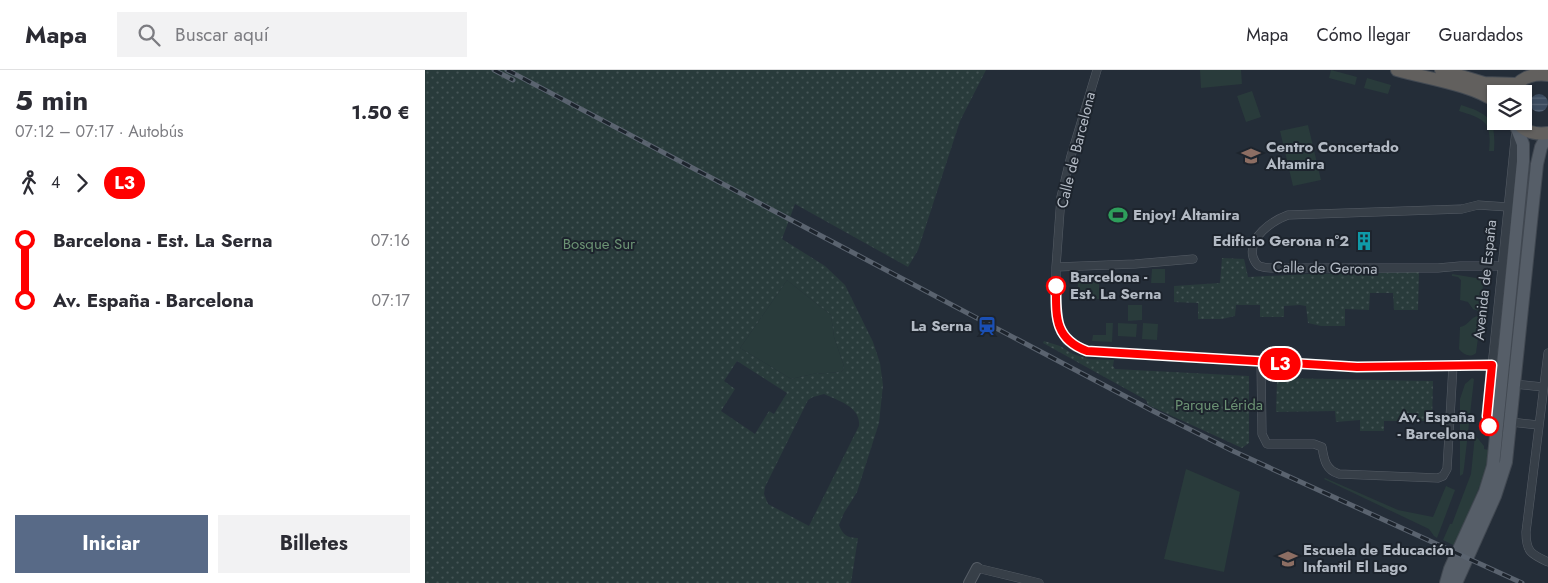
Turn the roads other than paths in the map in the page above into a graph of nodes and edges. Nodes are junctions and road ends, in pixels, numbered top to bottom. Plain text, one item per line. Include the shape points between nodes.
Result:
1 (1097, 70) edge
2 (1397, 70) edge
3 (1441, 70) edge
4 (1548, 75) edge
5 (1521, 81) edge
6 (1487, 98) edge
7 (1516, 130) edge
8 (1518, 130) edge
9 (1524, 130) edge
10 (1548, 133) edge
11 (1508, 207) junction
12 (1193, 259) dead end
13 (1502, 266) junction
14 (1056, 267) junction
15 (1548, 353) edge
16 (1261, 362) junction
17 (1492, 365) junction
18 (1453, 366) junction
19 (1515, 384) junction
20 (1543, 387) junction
21 (1511, 422) junction
22 (1539, 425) junction
23 (1496, 431) junction
24 (1548, 562) edge
25 (977, 568) joint
26 (1451, 569) junction
27 (969, 583) edge
28 (1039, 583) edge
29 (1442, 583) edge
30 (1446, 583) edge
31 (1456, 583) edge

1 - 14 street, Calle de Barcelona via 1061,197
2 - 6 highway via 1463,87
3 - 5 highway via 1483,83
4 - 5 highway via 1536,74
7 - 11 street, Avenida de España
8 - 23 main road, Avenida de España via 1523,144 1523,162
9 - 10 highway
10 - 19 main road via 1537,164
11 - 13 street, Avenida de España
11 - 13 street, Calle de Gerona via 1478,205 1462,210 1288,215 1264,229 1255,240 1252,252 1253,260 1259,266 1271,268
12 - 14 street
13 - 17 street, Avenida de España
14 - 16 street, Calle de Barcelona via 1058,322 1067,341 1075,347 1087,351
15 - 20 street
16 - 18 street, Calle de Barcelona via 1357,367
16 - 18 street via 1262,434 1267,444 1314,444 1322,448 1328,468 1333,473 1438,478 1447,469
17 - 18 street, Calle de Barcelona
17 - 23 street, Avenida de España via 1487,416 1489,426
19 - 20 street
19 - 21 main road
20 - 22 street
21 - 22 street
21 - 23 street via 1504,430
21 - 31 main road via 1501,480
22 - 24 street via 1526,544 1529,552
23 - 26 main road, Avenida de España via 1493,466 1485,492
25 - 27 street
25 - 28 street
26 - 29 street
26 - 30 main road, Avenida de España

